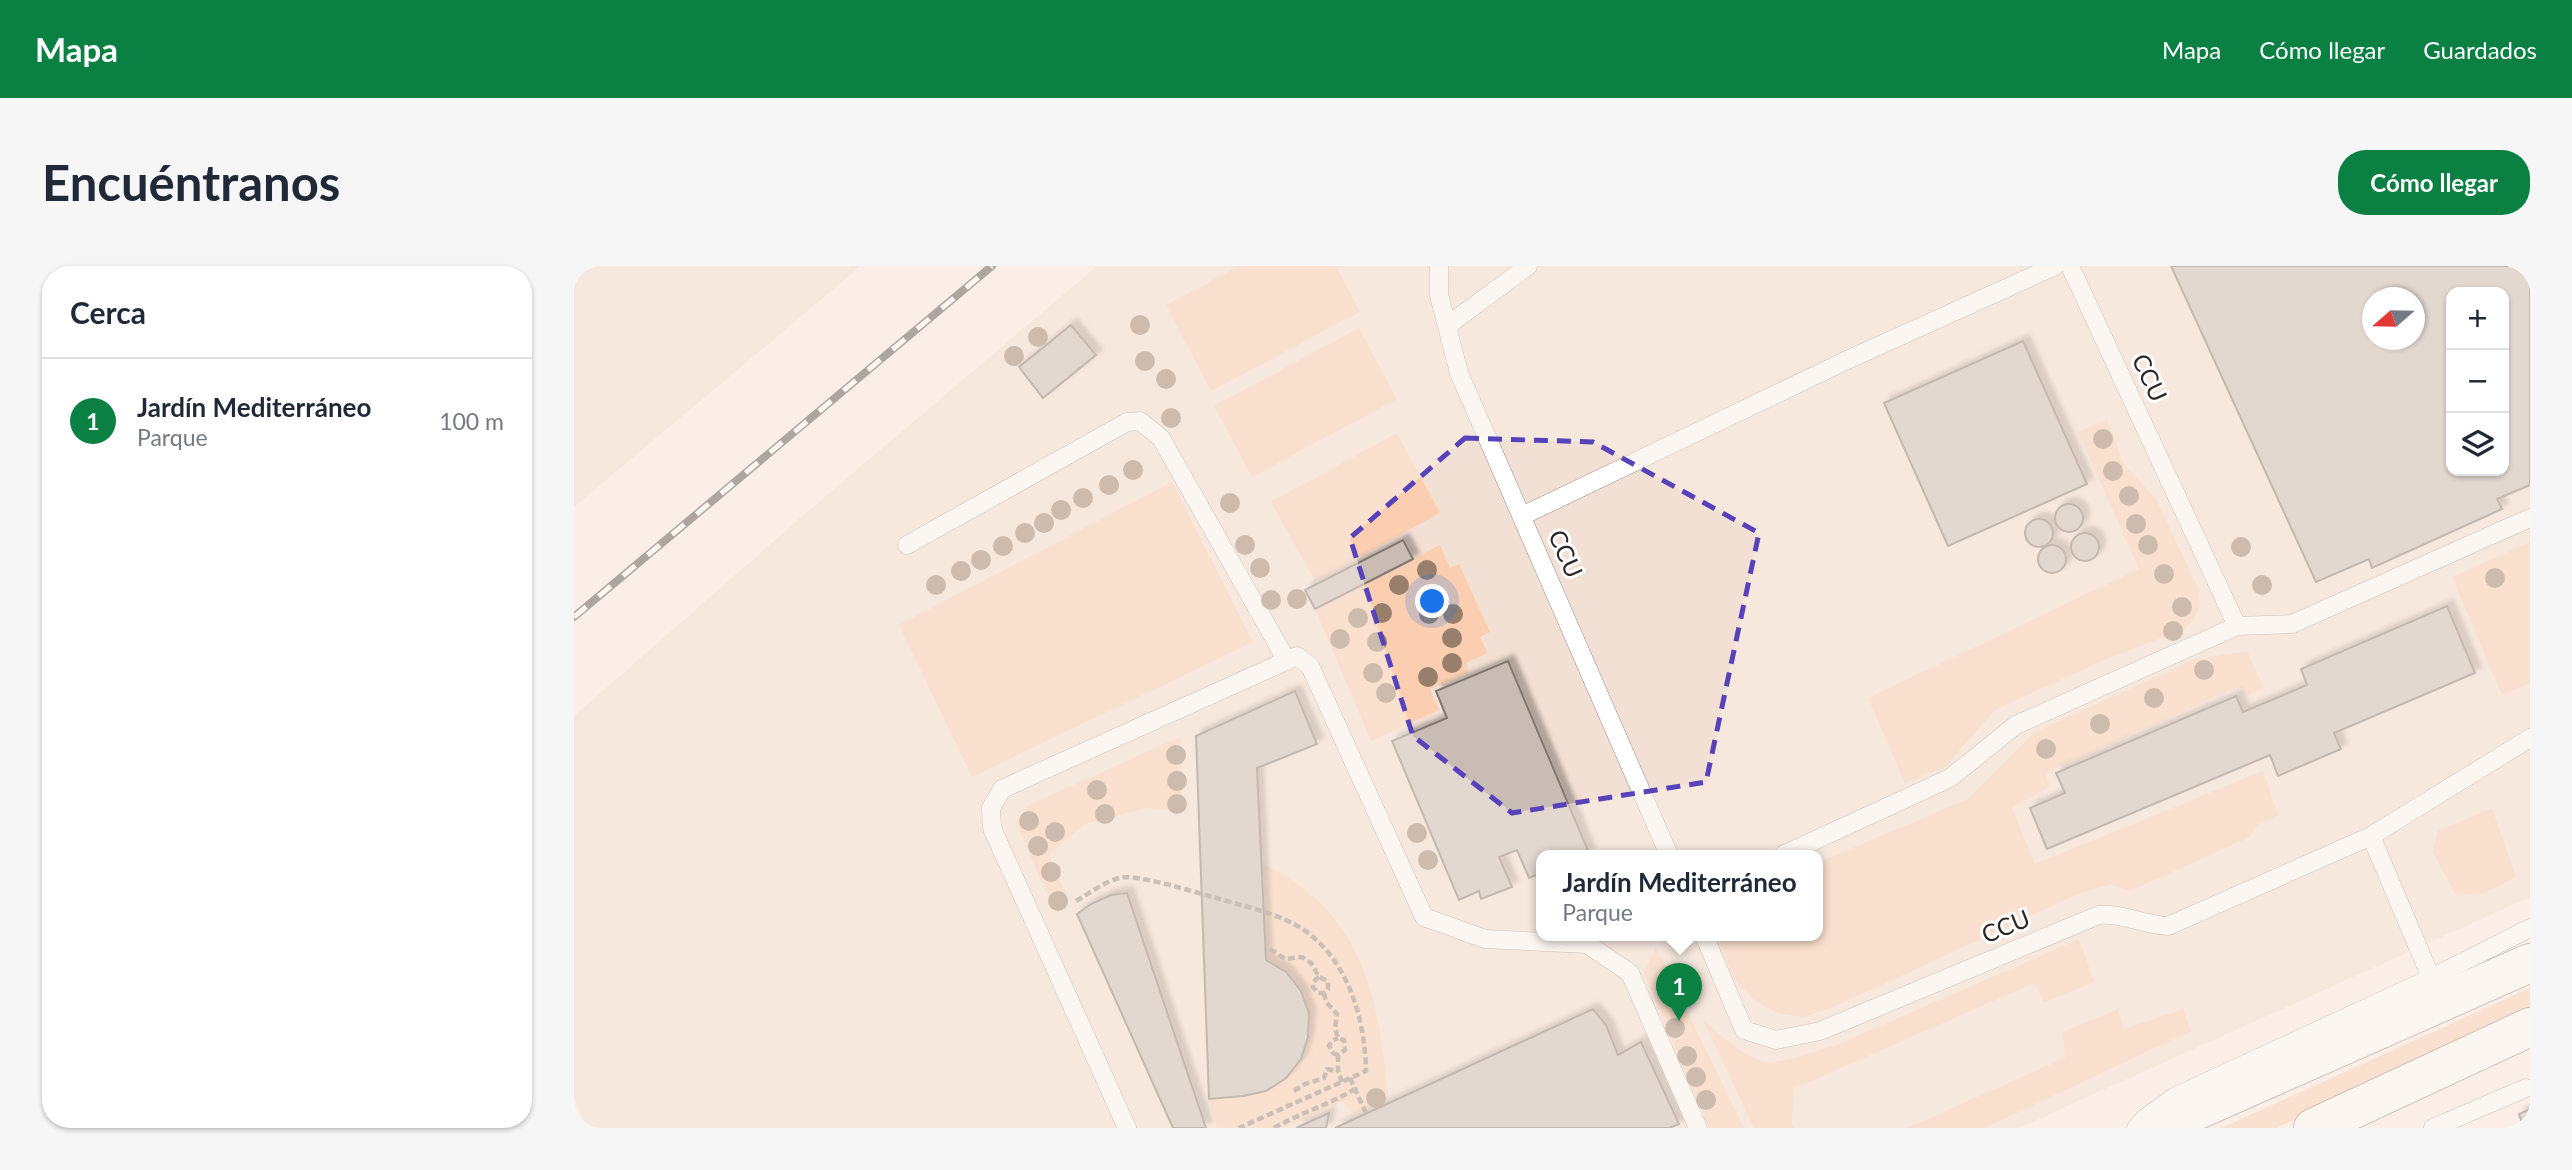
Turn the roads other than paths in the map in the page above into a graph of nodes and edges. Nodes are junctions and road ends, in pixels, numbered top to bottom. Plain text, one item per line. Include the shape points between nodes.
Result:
1 (1439, 266) edge
2 (1528, 266) edge
3 (2055, 266) edge
4 (2070, 266) edge
5 (1447, 327) junction
6 (1522, 516) junction
7 (2530, 518) edge
8 (907, 545) dead end
9 (2237, 626) junction
10 (1287, 661) junction
11 (2530, 738) edge
12 (2371, 836) junction
13 (1667, 850) edge
14 (1794, 850) edge
15 (2530, 928) edge
16 (1707, 941) edge
17 (2530, 963) edge
18 (2431, 978) junction
19 (2530, 1027) edge
20 (2526, 1088) dead end
21 (2327, 1125) edge
22 (1127, 1128) edge
23 (1698, 1128) edge
24 (2136, 1128) edge
25 (2157, 1128) edge
26 (2433, 1128) edge

1 - 5 lane, CCU via 1439,295
2 - 5 lane
3 - 6 lane
4 - 9 lane, CCU
5 - 6 lane, CCU via 1459,373
6 - 13 lane, CCU
7 - 9 lane via 2292,624
8 - 10 lane via 1127,422 1140,421 1161,438
9 - 14 lane via 2016,725 1950,778
10 - 22 lane via 1002,789 991,808 992,828
10 - 23 lane via 1297,656 1310,666 1424,917 1485,939 1587,944 1630,973
11 - 12 lane, CCU
12 - 16 lane, CCU via 2168,926 2099,915 1820,1031 1776,1040 1744,1030
12 - 18 lane
15 - 18 lane
17 - 25 main road
18 - 24 lane via 2174,1097
19 - 21 main road
20 - 26 lane

